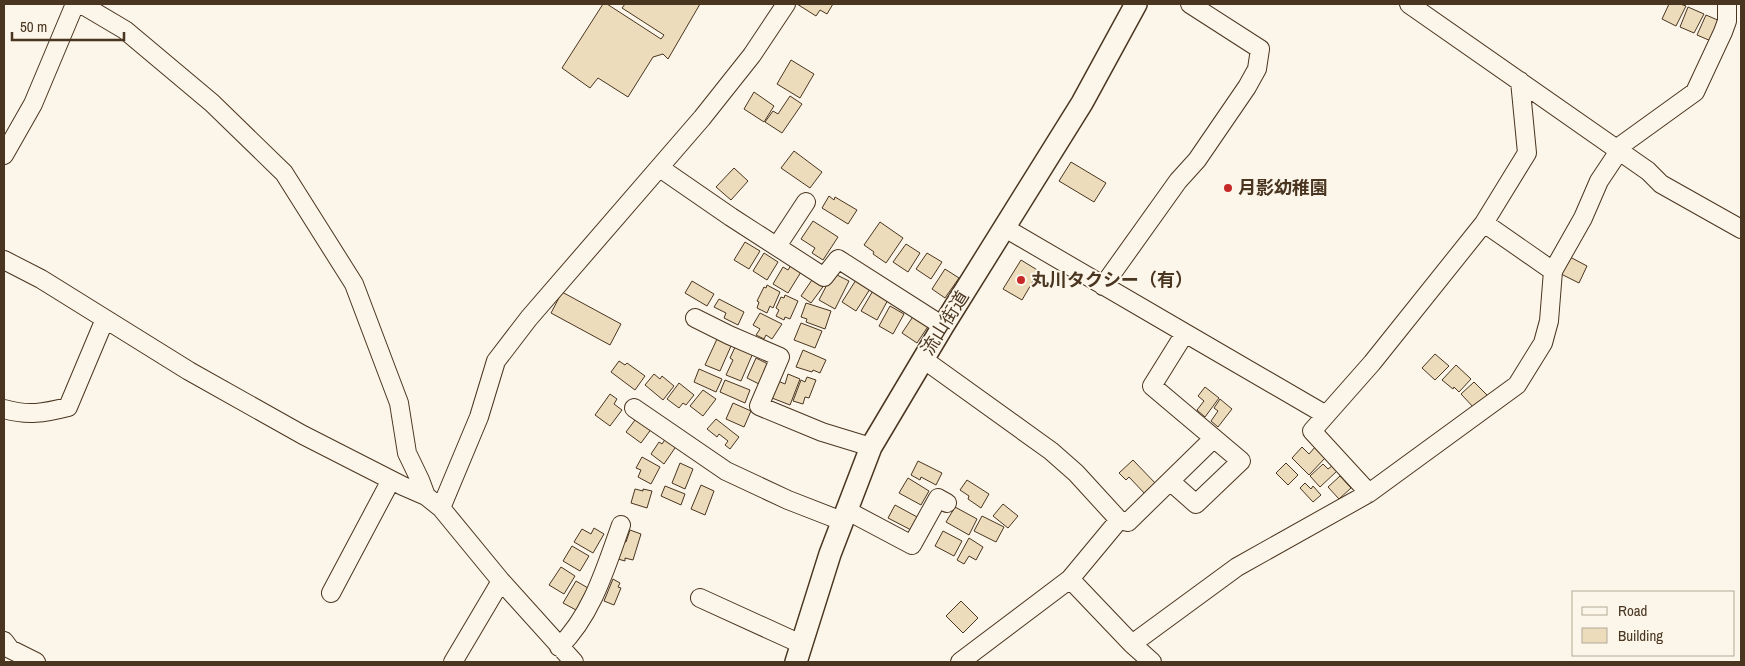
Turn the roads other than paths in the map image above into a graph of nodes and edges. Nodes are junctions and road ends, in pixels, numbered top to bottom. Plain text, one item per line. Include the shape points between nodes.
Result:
1 (75, 4) edge
2 (81, 4) edge
3 (786, 4) edge
4 (1136, 4) edge
5 (1190, 4) edge
6 (1727, 4) edge
7 (1418, 6) edge
8 (1520, 81) junction
9 (1618, 150) junction
10 (4, 155) edge
11 (660, 168) junction
12 (806, 202) dead end
13 (1484, 223) junction
14 (1005, 228) junction
15 (1741, 229) edge
16 (777, 246) junction
17 (4, 260) edge
18 (1553, 271) junction
19 (1103, 286) junction
20 (694, 318) dead end
21 (105, 319) junction
22 (944, 326) junction
23 (1185, 333) junction
24 (923, 359) junction
25 (634, 408) dead end
26 (4, 409) edge
27 (1326, 414) junction
28 (1214, 438) junction
29 (871, 447) junction
30 (391, 480) junction
31 (1170, 481) junction
32 (1369, 493) junction
33 (426, 496) junction
34 (947, 503) dead end
35 (441, 508) junction
36 (844, 515) junction
37 (1119, 520) junction
38 (621, 525) dead end
39 (1070, 579) junction
40 (501, 581) junction
41 (331, 593) dead end
42 (700, 598) dead end
43 (4, 640) edge
44 (1132, 644) junction
45 (559, 647) junction
46 (799, 653) edge
47 (36, 662) edge
48 (453, 662) edge
49 (574, 662) edge
50 (962, 662) edge
51 (1152, 662) edge

1 - 10 street via 32,104
2 - 33 street via 125,30 212,103 284,173 354,284 399,404 407,453
3 - 11 street via 752,56
4 - 14 main road, 流山街道 via 1082,103
5 - 19 street via 1260,49 1256,69 1197,160 1178,181
6 - 9 street via 1723,32 1694,92
7 - 8 street
8 - 9 street
8 - 13 street via 1527,153
9 - 15 street via 1661,184
9 - 18 street
11 - 16 street
11 - 35 street via 529,318 496,361 479,417
12 - 16 street
13 - 18 street
13 - 27 street via 1372,363
14 - 19 street
14 - 22 main road, 流山街道
16 - 22 street via 824,277 838,258
17 - 21 street
18 - 32 street via 1549,321 1543,343 1517,386
19 - 23 street
20 - 29 street via 780,357 759,406 822,432
21 - 26 street via 68,407 42,414
21 - 30 street via 188,371
22 - 24 main road, 流山街道
23 - 27 street
23 - 28 street via 1152,386
24 - 29 main road, 流山街道
24 - 37 street via 1051,451
25 - 36 street via 726,471 788,500
27 - 32 street via 1312,431
28 - 31 street
28 - 31 street via 1241,462 1196,504
29 - 36 main road, 流山街道
30 - 33 street
30 - 41 street
31 - 37 street via 1128,522
32 - 44 street via 1238,567
33 - 35 street
34 - 36 street via 938,498 912,545
35 - 40 street
36 - 46 main road, 流山街道
37 - 39 street
38 - 45 street via 594,595 570,636
39 - 44 street
39 - 50 street
40 - 45 street
40 - 48 street
42 - 46 street
43 - 47 street via 10,649
44 - 51 street
45 - 49 street

